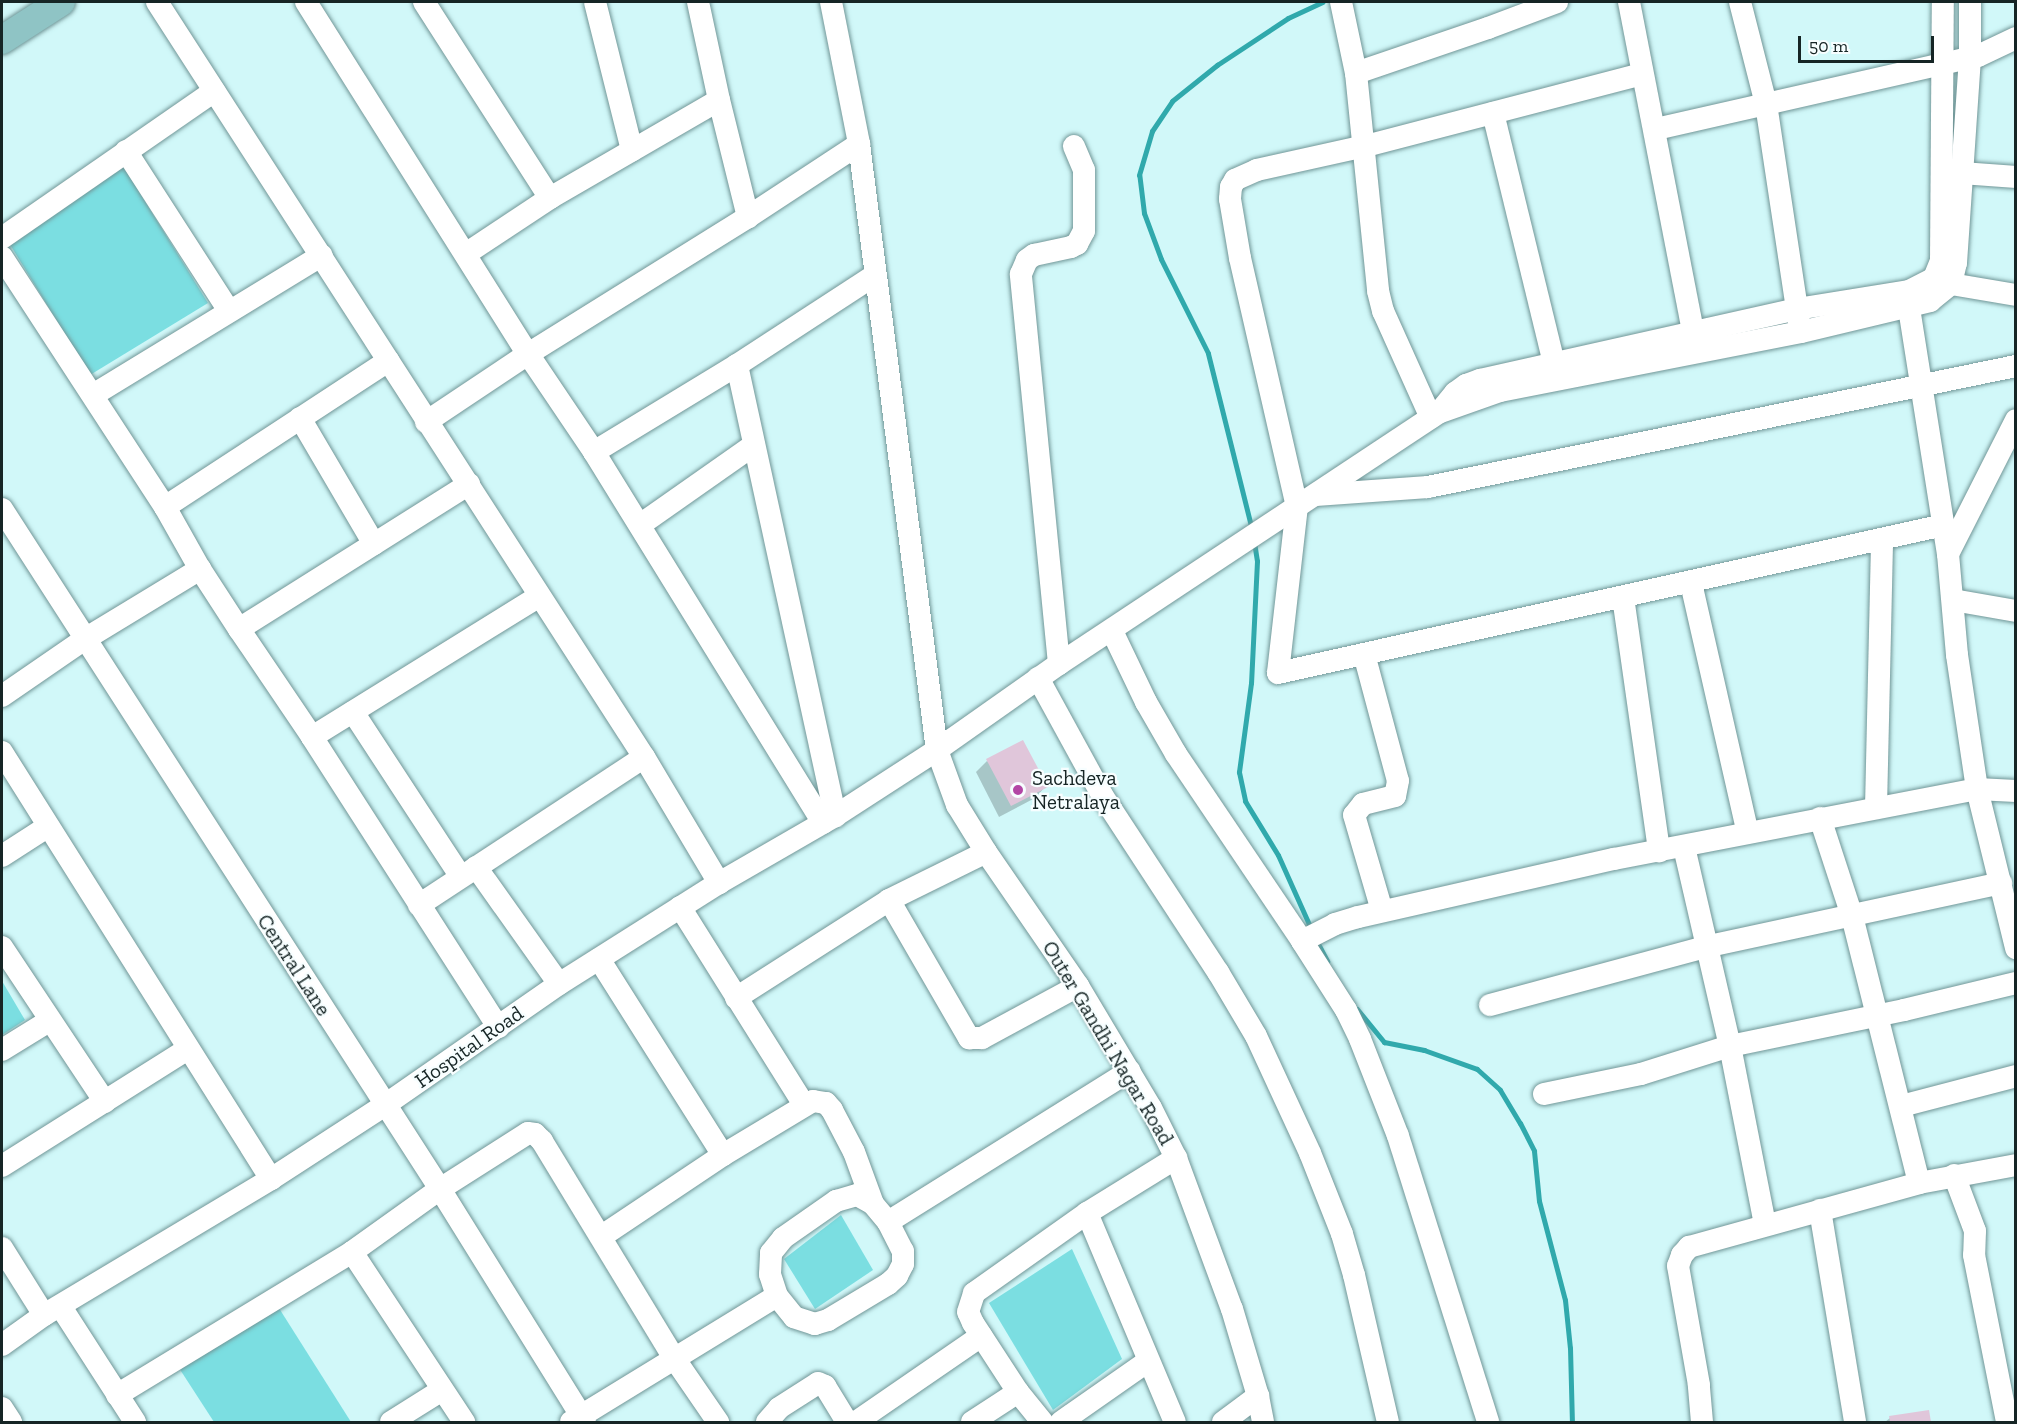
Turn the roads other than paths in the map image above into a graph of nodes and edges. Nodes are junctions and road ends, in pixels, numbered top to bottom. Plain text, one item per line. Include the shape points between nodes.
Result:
1 (61, 2) edge
2 (157, 2) edge
3 (424, 2) edge
4 (595, 2) edge
5 (698, 2) edge
6 (831, 2) edge
7 (1341, 2) edge
8 (1557, 2) edge
9 (1629, 2) edge
10 (1740, 2) edge
11 (1943, 2) edge
12 (1970, 2) edge
13 (316, 5) edge
14 (2016, 38) edge
15 (2, 40) edge
16 (1974, 57) junction
17 (2016, 58) edge
18 (1944, 63) junction
19 (1356, 73) junction
20 (1642, 74) junction
21 (214, 91) junction
22 (719, 100) junction
23 (1766, 104) junction
24 (1493, 113) junction
25 (1656, 129) junction
26 (859, 144) junction
27 (1074, 146) dead end
28 (1365, 146) junction
29 (632, 150) junction
30 (126, 152) junction
31 (1962, 173) junction
32 (2016, 177) edge
33 (550, 198) junction
34 (748, 217) junction
35 (2, 238) edge
36 (467, 253) junction
37 (322, 255) junction
38 (2, 257) edge
39 (875, 275) junction
40 (1943, 281) junction
41 (2016, 295) edge
42 (1909, 300) junction
43 (1797, 309) junction
44 (229, 311) junction
45 (1693, 332) junction
46 (1801, 332) junction
47 (528, 354) junction
48 (388, 361) junction
49 (1554, 364) junction
50 (737, 365) junction
51 (2016, 366) edge
52 (1921, 386) junction
53 (93, 395) junction
54 (1434, 416) junction
55 (300, 418) junction
56 (2016, 420) edge
57 (426, 422) junction
58 (754, 445) junction
59 (594, 452) junction
60 (469, 484) junction
61 (1297, 506) junction
62 (165, 507) junction
63 (2, 509) edge
64 (640, 525) junction
65 (1944, 525) junction
66 (1882, 539) junction
67 (375, 544) junction
68 (1948, 554) junction
69 (200, 569) junction
70 (1691, 583) junction
71 (539, 596) junction
72 (1623, 597) junction
73 (1953, 600) junction
74 (2016, 611) edge
75 (239, 629) junction
76 (1112, 631) junction
77 (86, 639) junction
78 (1365, 654) junction
79 (1059, 664) junction
80 (1038, 678) junction
81 (2, 696) edge
82 (352, 712) junction
83 (312, 737) junction
84 (937, 750) junction
85 (2, 752) edge
86 (644, 757) junction
87 (1977, 789) junction
88 (2016, 791) edge
89 (1876, 808) junction
90 (1820, 818) junction
91 (829, 819) junction
92 (47, 827) junction
93 (1748, 833) junction
94 (1683, 847) junction
95 (1659, 851) junction
96 (986, 852) junction
97 (2, 856) edge
98 (468, 872) junction
99 (719, 883) junction
100 (2001, 883) junction
101 (889, 900) junction
102 (419, 905) junction
103 (680, 907) junction
104 (1382, 911) junction
105 (1852, 916) junction
106 (1306, 939) junction
107 (2015, 940) edge
108 (2, 947) edge
109 (1705, 947) junction
110 (599, 959) junction
111 (2016, 983) edge
112 (558, 984) junction
113 (1078, 986) junction
114 (736, 998) junction
115 (1490, 1005) dead end
116 (1876, 1016) junction
117 (49, 1020) junction
118 (498, 1027) junction
119 (1730, 1046) junction
120 (188, 1049) junction
121 (2, 1050) edge
122 (1130, 1071) junction
123 (2016, 1076) edge
124 (1544, 1094) dead end
125 (105, 1101) junction
126 (384, 1105) junction
127 (804, 1105) junction
128 (1901, 1106) junction
129 (723, 1155) junction
130 (1176, 1158) junction
131 (2016, 1165) edge
132 (2, 1166) edge
133 (1954, 1175) junction
134 (271, 1179) junction
135 (1919, 1183) junction
136 (440, 1189) junction
137 (873, 1204) junction
138 (1820, 1210) junction
139 (1087, 1213) junction
140 (888, 1222) junction
141 (1765, 1225) junction
142 (602, 1236) junction
143 (2, 1248) edge
144 (352, 1252) junction
145 (777, 1296) junction
146 (53, 1311) junction
147 (981, 1335) junction
148 (2, 1345) edge
149 (674, 1358) junction
150 (1148, 1361) junction
151 (442, 1390) junction
152 (1018, 1392) junction
153 (117, 1395) junction
154 (1258, 1396) junction
155 (2, 1408) edge
156 (579, 1420) edge
157 (11, 1422) edge
158 (135, 1422) edge
159 (391, 1422) edge
160 (464, 1422) edge
161 (718, 1422) edge
162 (767, 1422) edge
163 (847, 1422) edge
164 (856, 1422) edge
165 (972, 1422) edge
166 (1042, 1422) edge
167 (1061, 1422) edge
168 (1175, 1422) edge
169 (1223, 1422) edge
170 (1263, 1422) edge
171 (1388, 1422) edge
172 (1488, 1422) edge
173 (1702, 1422) edge
174 (1855, 1422) edge
175 (2007, 1422) edge

1 - 15 main road
2 - 21 street
3 - 33 street
4 - 29 street
5 - 22 street
6 - 26 street, Outer Gandhi Nagar Road
7 - 19 street
8 - 19 street
9 - 20 street
10 - 23 street
11 - 18 street
12 - 16 street
13 - 36 street
14 - 16 street
16 - 17 street
16 - 18 street
16 - 31 street
18 - 23 street
18 - 40 street
19 - 28 street
20 - 24 street
20 - 25 street
21 - 30 street
21 - 37 street
22 - 29 street
22 - 34 street
23 - 25 street
23 - 43 street
24 - 28 street
24 - 49 street
25 - 45 street
26 - 34 street
26 - 39 street, Outer Gandhi Nagar Road
27 - 79 street via 1084,170 1084,231 1071,247 1034,255 1021,274
28 - 54 street via 1383,311
28 - 61 street via 1243,174 1231,187 1240,258
29 - 33 street
30 - 35 street
30 - 44 street
31 - 32 street
31 - 40 street via 1956,263
33 - 36 street
34 - 47 street
36 - 47 street
37 - 44 street
37 - 48 street
38 - 53 street
39 - 50 street
39 - 84 street, Outer Gandhi Nagar Road
40 - 41 street
40 - 42 street
42 - 43 street
42 - 46 street
42 - 52 street
43 - 45 street
43 - 46 street
44 - 53 street
45 - 49 street
46 - 54 street via 1500,391
47 - 57 street
47 - 59 street
48 - 55 street
48 - 57 street
49 - 54 street via 1466,385
50 - 58 street
50 - 59 street
51 - 52 street
52 - 61 street via 1428,487
52 - 65 street
53 - 62 street
54 - 61 street, Hospital Road
55 - 62 street
55 - 67 street
56 - 68 street
57 - 60 street
58 - 64 street
58 - 91 street
59 - 64 street
60 - 67 street
60 - 71 street
61 - 76 street, Hospital Road
61 - 78 street via 1278,673
62 - 69 street
63 - 77 street, Central Lane
64 - 91 street
65 - 66 street
65 - 68 street
66 - 70 street
66 - 89 street
67 - 75 street
68 - 73 street
69 - 75 street
69 - 77 street
70 - 72 street
70 - 93 street
71 - 82 street
71 - 86 street
72 - 78 street
72 - 95 street
73 - 74 street
73 - 87 street
75 - 83 street
76 - 79 street, Hospital Road
76 - 106 street via 1176,754
77 - 81 street
77 - 126 street, Central Lane
78 - 104 street via 1398,781 1395,796 1363,804 1354,815
79 - 80 street, Hospital Road
80 - 84 street, Hospital Road
80 - 171 street via 1102,795 1256,1036 1342,1234
82 - 83 street
82 - 98 street
83 - 102 street
84 - 91 street, Hospital Road
84 - 96 street, Outer Gandhi Nagar Road via 957,805
85 - 92 street
86 - 98 street
86 - 99 street
87 - 88 street
87 - 89 street
87 - 100 street
89 - 90 street
90 - 93 street
90 - 105 street
91 - 99 street, Hospital Road
92 - 97 street
92 - 120 street
93 - 94 street
94 - 95 street
94 - 109 street
95 - 104 street
96 - 101 street
96 - 113 street, Outer Gandhi Nagar Road
98 - 102 street
98 - 112 street
99 - 103 street, Hospital Road
100 - 105 street
100 - 107 street
101 - 113 street via 969,1038 982,1038
101 - 114 street
102 - 118 street
103 - 110 street, Hospital Road
103 - 114 street
104 - 106 street via 1335,924
105 - 109 street
105 - 116 street
106 - 172 street via 1346,1010 1386,1100
108 - 117 street
109 - 115 street
109 - 119 street
110 - 112 street, Hospital Road
110 - 129 street
111 - 116 street
112 - 118 street, Hospital Road
113 - 122 street, Outer Gandhi Nagar Road
114 - 127 street
116 - 119 street
116 - 128 street
117 - 121 street
117 - 125 street
118 - 126 street, Hospital Road
119 - 124 street via 1641,1074
119 - 141 street
120 - 125 street
120 - 134 street
122 - 130 street, Outer Gandhi Nagar Road
122 - 140 street
123 - 128 street
125 - 132 street
126 - 134 street, Hospital Road
126 - 136 street, Central Lane
127 - 129 street
127 - 137 street via 819,1100 832,1110 854,1152
128 - 135 street
129 - 142 street
130 - 139 street
130 - 154 street, Outer Gandhi Nagar Road via 1232,1309
131 - 133 street
133 - 135 street
133 - 175 street via 1975,1231 1974,1255
134 - 146 street, Hospital Road
135 - 138 street
136 - 142 street via 519,1137 535,1134
136 - 144 street
136 - 156 street, Central Lane
137 - 140 street
137 - 145 street via 857,1196 846,1197 783,1238 771,1252
138 - 141 street
138 - 174 street
139 - 147 street via 974,1293 968,1312
139 - 150 street
140 - 145 street via 903,1251 903,1264 888,1284 815,1324 794,1317
141 - 173 street via 1689,1247 1678,1266
142 - 149 street
143 - 146 street
144 - 151 street
144 - 153 street
145 - 149 street
146 - 148 street, Hospital Road
146 - 153 street
147 - 152 street
147 - 164 street
149 - 156 street
149 - 161 street
150 - 167 street
150 - 168 street
151 - 159 street
151 - 160 street
152 - 165 street
152 - 166 street
153 - 158 street
154 - 169 street
154 - 170 street, Outer Gandhi Nagar Road
155 - 157 street
162 - 163 street via 779,1407 818,1383 825,1386

